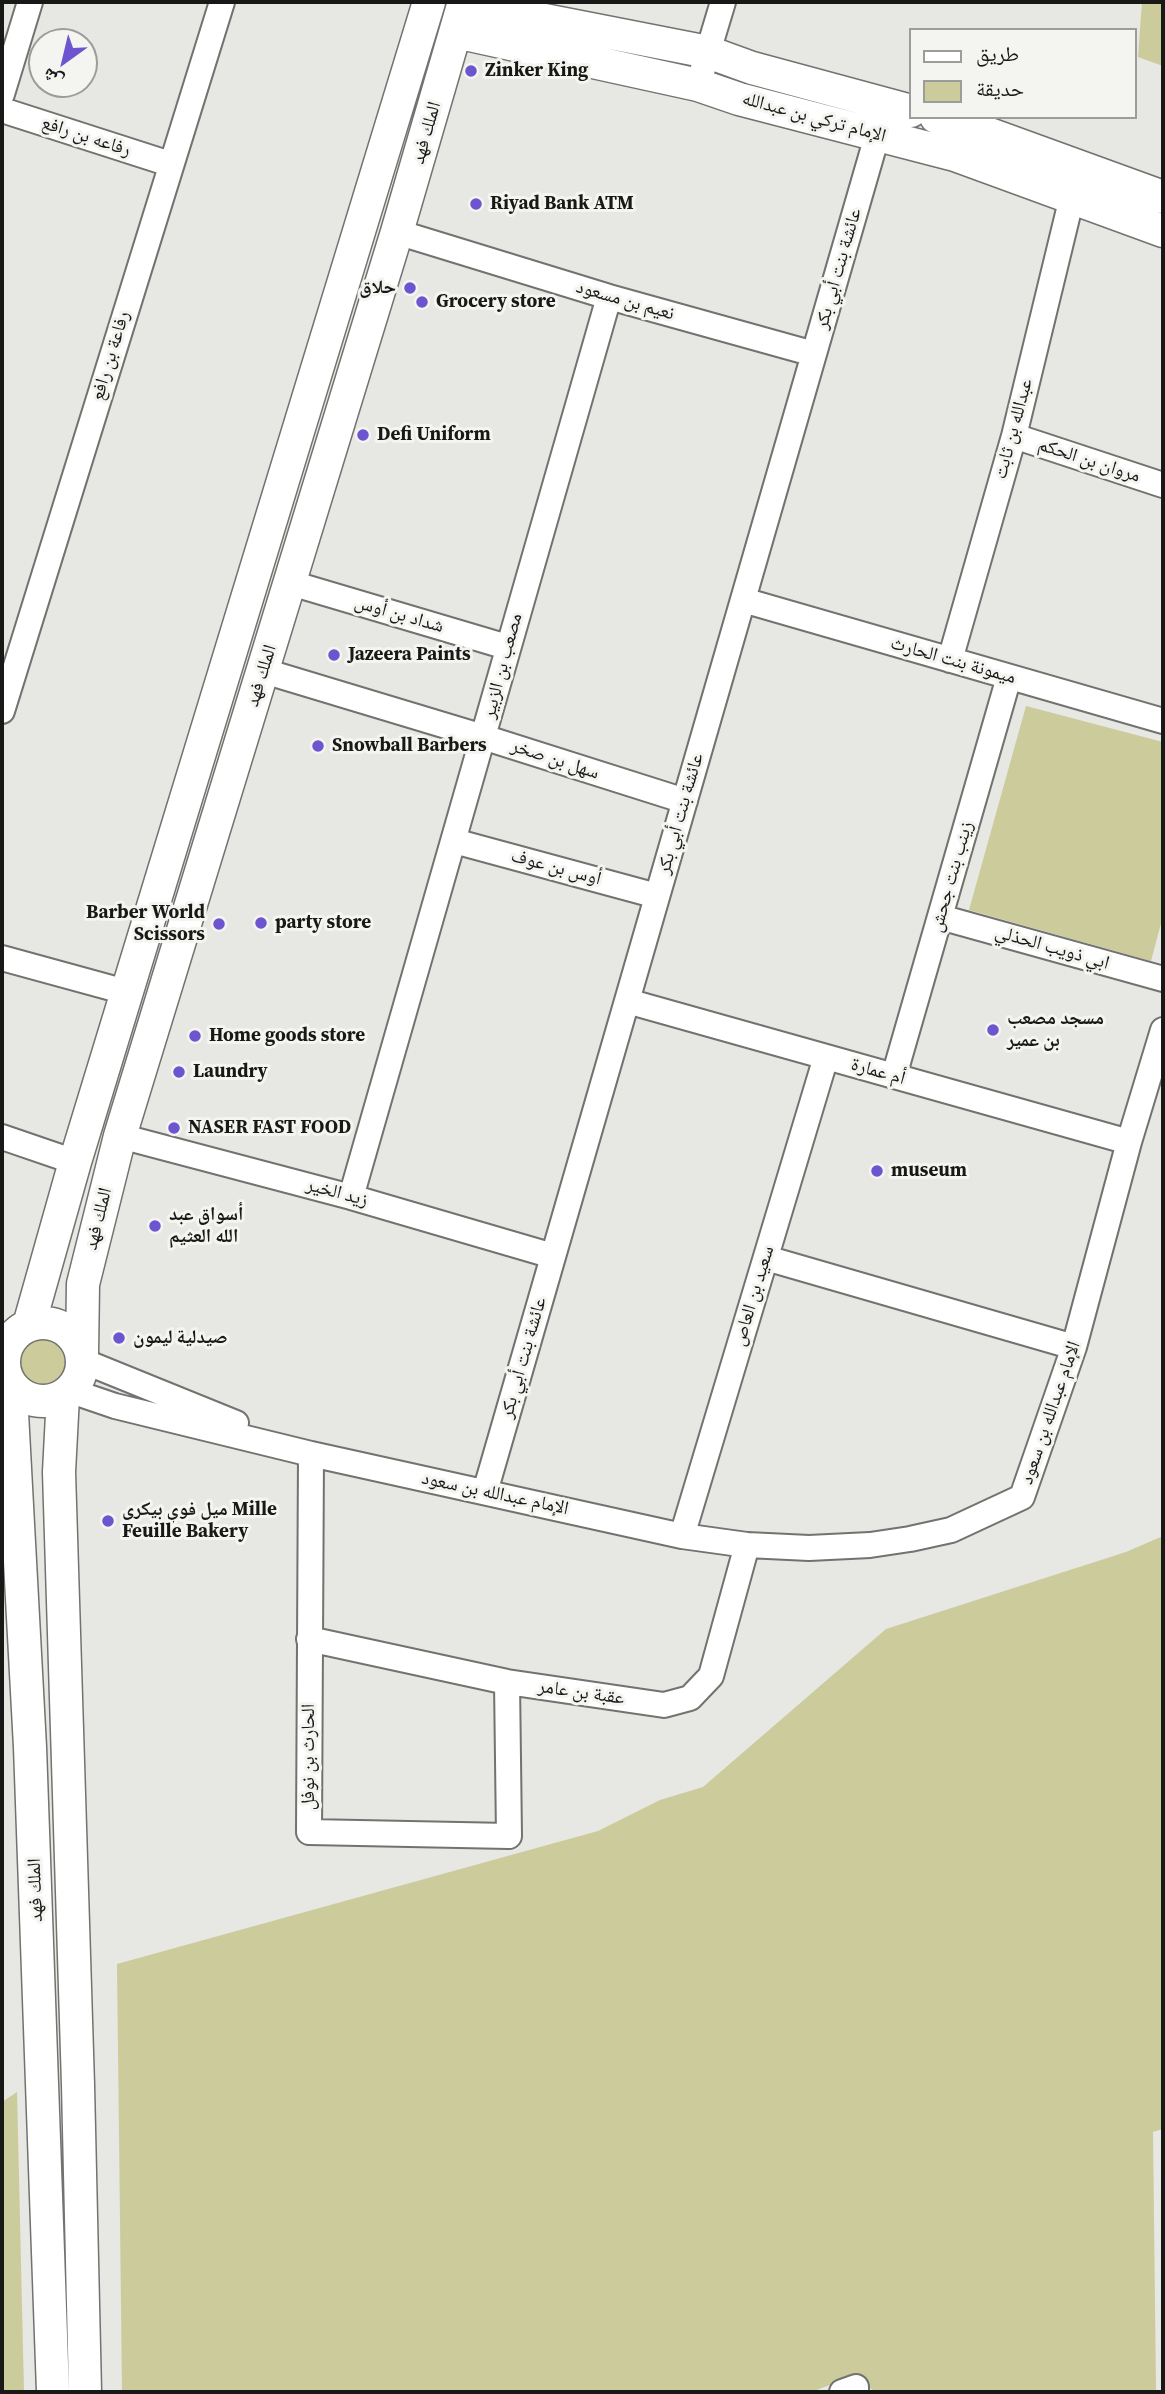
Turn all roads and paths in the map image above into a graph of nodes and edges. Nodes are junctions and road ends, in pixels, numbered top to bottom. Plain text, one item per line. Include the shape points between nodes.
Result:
1 (30, 2) edge
2 (222, 2) edge
3 (429, 2) edge
4 (723, 2) edge
5 (461, 13) edge
6 (708, 52) junction
7 (698, 85) junction
8 (2, 94) edge
9 (2, 110) edge
10 (909, 110) edge
11 (943, 119) edge
12 (877, 136) junction
13 (170, 164) junction
14 (1072, 197) junction
15 (1163, 197) edge
16 (1163, 231) edge
17 (397, 232) junction
18 (609, 297) junction
19 (814, 354) junction
20 (1014, 436) junction
21 (1163, 485) edge
22 (291, 583) junction
23 (743, 600) junction
24 (507, 647) junction
25 (950, 660) junction
26 (264, 671) junction
27 (1009, 677) junction
28 (2, 711) edge
29 (1163, 721) edge
30 (484, 737) junction
31 (685, 801) junction
32 (454, 841) junction
33 (657, 896) junction
34 (940, 917) junction
35 (2, 958) edge
36 (1163, 979) edge
37 (126, 992) junction
38 (627, 1001) junction
39 (1163, 1030) edge
40 (826, 1057) junction
41 (894, 1076) junction
42 (120, 1136) junction
43 (2, 1137) edge
44 (1129, 1142) junction
45 (75, 1162) junction
46 (351, 1197) junction
47 (553, 1256) junction
48 (766, 1258) junction
49 (18, 1324) edge
50 (1074, 1347) junction
51 (82, 1357) junction
52 (7, 1376) edge
53 (67, 1393) junction
54 (311, 1454) junction
55 (485, 1492) junction
56 (682, 1536) junction
57 (747, 1545) junction
58 (11, 1588) edge
59 (309, 1639) junction
60 (507, 1682) junction
61 (53, 2392) edge
62 (85, 2392) edge

1 - 8 street
2 - 13 street, رفاعة بن رافع
3 - 37 street, الملك فهد
4 - 6 street
5 - 6 street, الإمام تركي بن عبدالله
5 - 7 street, الإمام تركي بن عبدالله
5 - 17 street, الملك فهد
6 - 7 street
6 - 10 street, الإمام تركي بن عبدالله
7 - 12 street, الإمام تركي بن عبدالله
9 - 13 street, رفاعه بن رافع
11 - 15 street
12 - 14 street, الإمام تركي بن عبدالله via 956,155
12 - 19 street, عائشة بنت أبي بكر
13 - 28 street, رفاعة بن رافع
14 - 16 street, الإمام تركي بن عبدالله
14 - 20 street, عبدالله بن ثابت
17 - 18 street, نعيم بن مسعود
17 - 22 street, الملك فهد
18 - 19 street, نعيم بن مسعود
18 - 24 street, مصعب بن الزبير
19 - 23 street, عائشة بنت أبي بكر
20 - 21 street, مروان بن الحكم
20 - 25 street, عبدالله بن ثابت
22 - 24 street, شداد بن أوس
22 - 26 street, الملك فهد
23 - 25 street, ميمونة بنت الحارث
23 - 31 street, عائشة بنت أبي بكر
24 - 30 street, مصعب بن الزبير
25 - 27 street, ميمونة بنت الحارث
26 - 30 street, سهل بن صخر
26 - 42 street, الملك فهد
27 - 29 street, ميمونة بنت الحارث
27 - 34 street, زينب بنت جحش
30 - 31 street, سهل بن صخر
30 - 32 street, مصعب بن الزبير
31 - 33 street, عائشة بنت أبي بكر
32 - 33 street, أوس بن عوف
32 - 46 street, مصعب بن الزبير
33 - 38 street, عائشة بنت أبي بكر
34 - 36 street, ابي ذويب الحذلي
34 - 41 street, زينب بنت جحش
35 - 37 street
37 - 45 street, الملك فهد
38 - 40 street, أم عمارة
38 - 47 street, عائشة بنت أبي بكر
39 - 44 street, الإمام عبدالله بن سعود
40 - 41 street, أم عمارة
40 - 48 street, سعيد بن العاص
41 - 44 street, أم عمارة
42 - 46 street, زيد الخير
42 - 51 street, الملك فهد via 83,1284
43 - 45 street
44 - 50 street, الإمام عبدالله بن سعود
45 - 49 street, الملك فهد
46 - 47 street, زيد الخير
47 - 55 street, عائشة بنت أبي بكر
48 - 50 street
48 - 56 street, سعيد بن العاص
49 - 51 street via 60,1326 77,1342
49 - 52 street via 5,1350
50 - 57 street, الإمام عبدالله بن سعود via 1022,1497 951,1530 910,1539 809,1548
51 - 53 street via 82,1371
51 - 54 street, الإمام عبدالله بن سعود
52 - 53 street via 22,1395 33,1400
52 - 58 street, الملك فهد via 12,1413
53 - 54 street, الإمام عبدالله بن سعود
53 - 62 street, الملك فهد via 59,1472
54 - 55 street, الإمام عبدالله بن سعود
54 - 59 street, الحارث بن نوفل
55 - 56 street, الإمام عبدالله بن سعود
56 - 57 street, الإمام عبدالله بن سعود
57 - 60 street, عقبة بن عامر via 711,1676 690,1698 664,1705
58 - 61 street, الملك فهد via 32,1788
59 - 60 street, عقبة بن عامر
59 - 60 street, الحارث بن نوفل via 309,1832 509,1836

